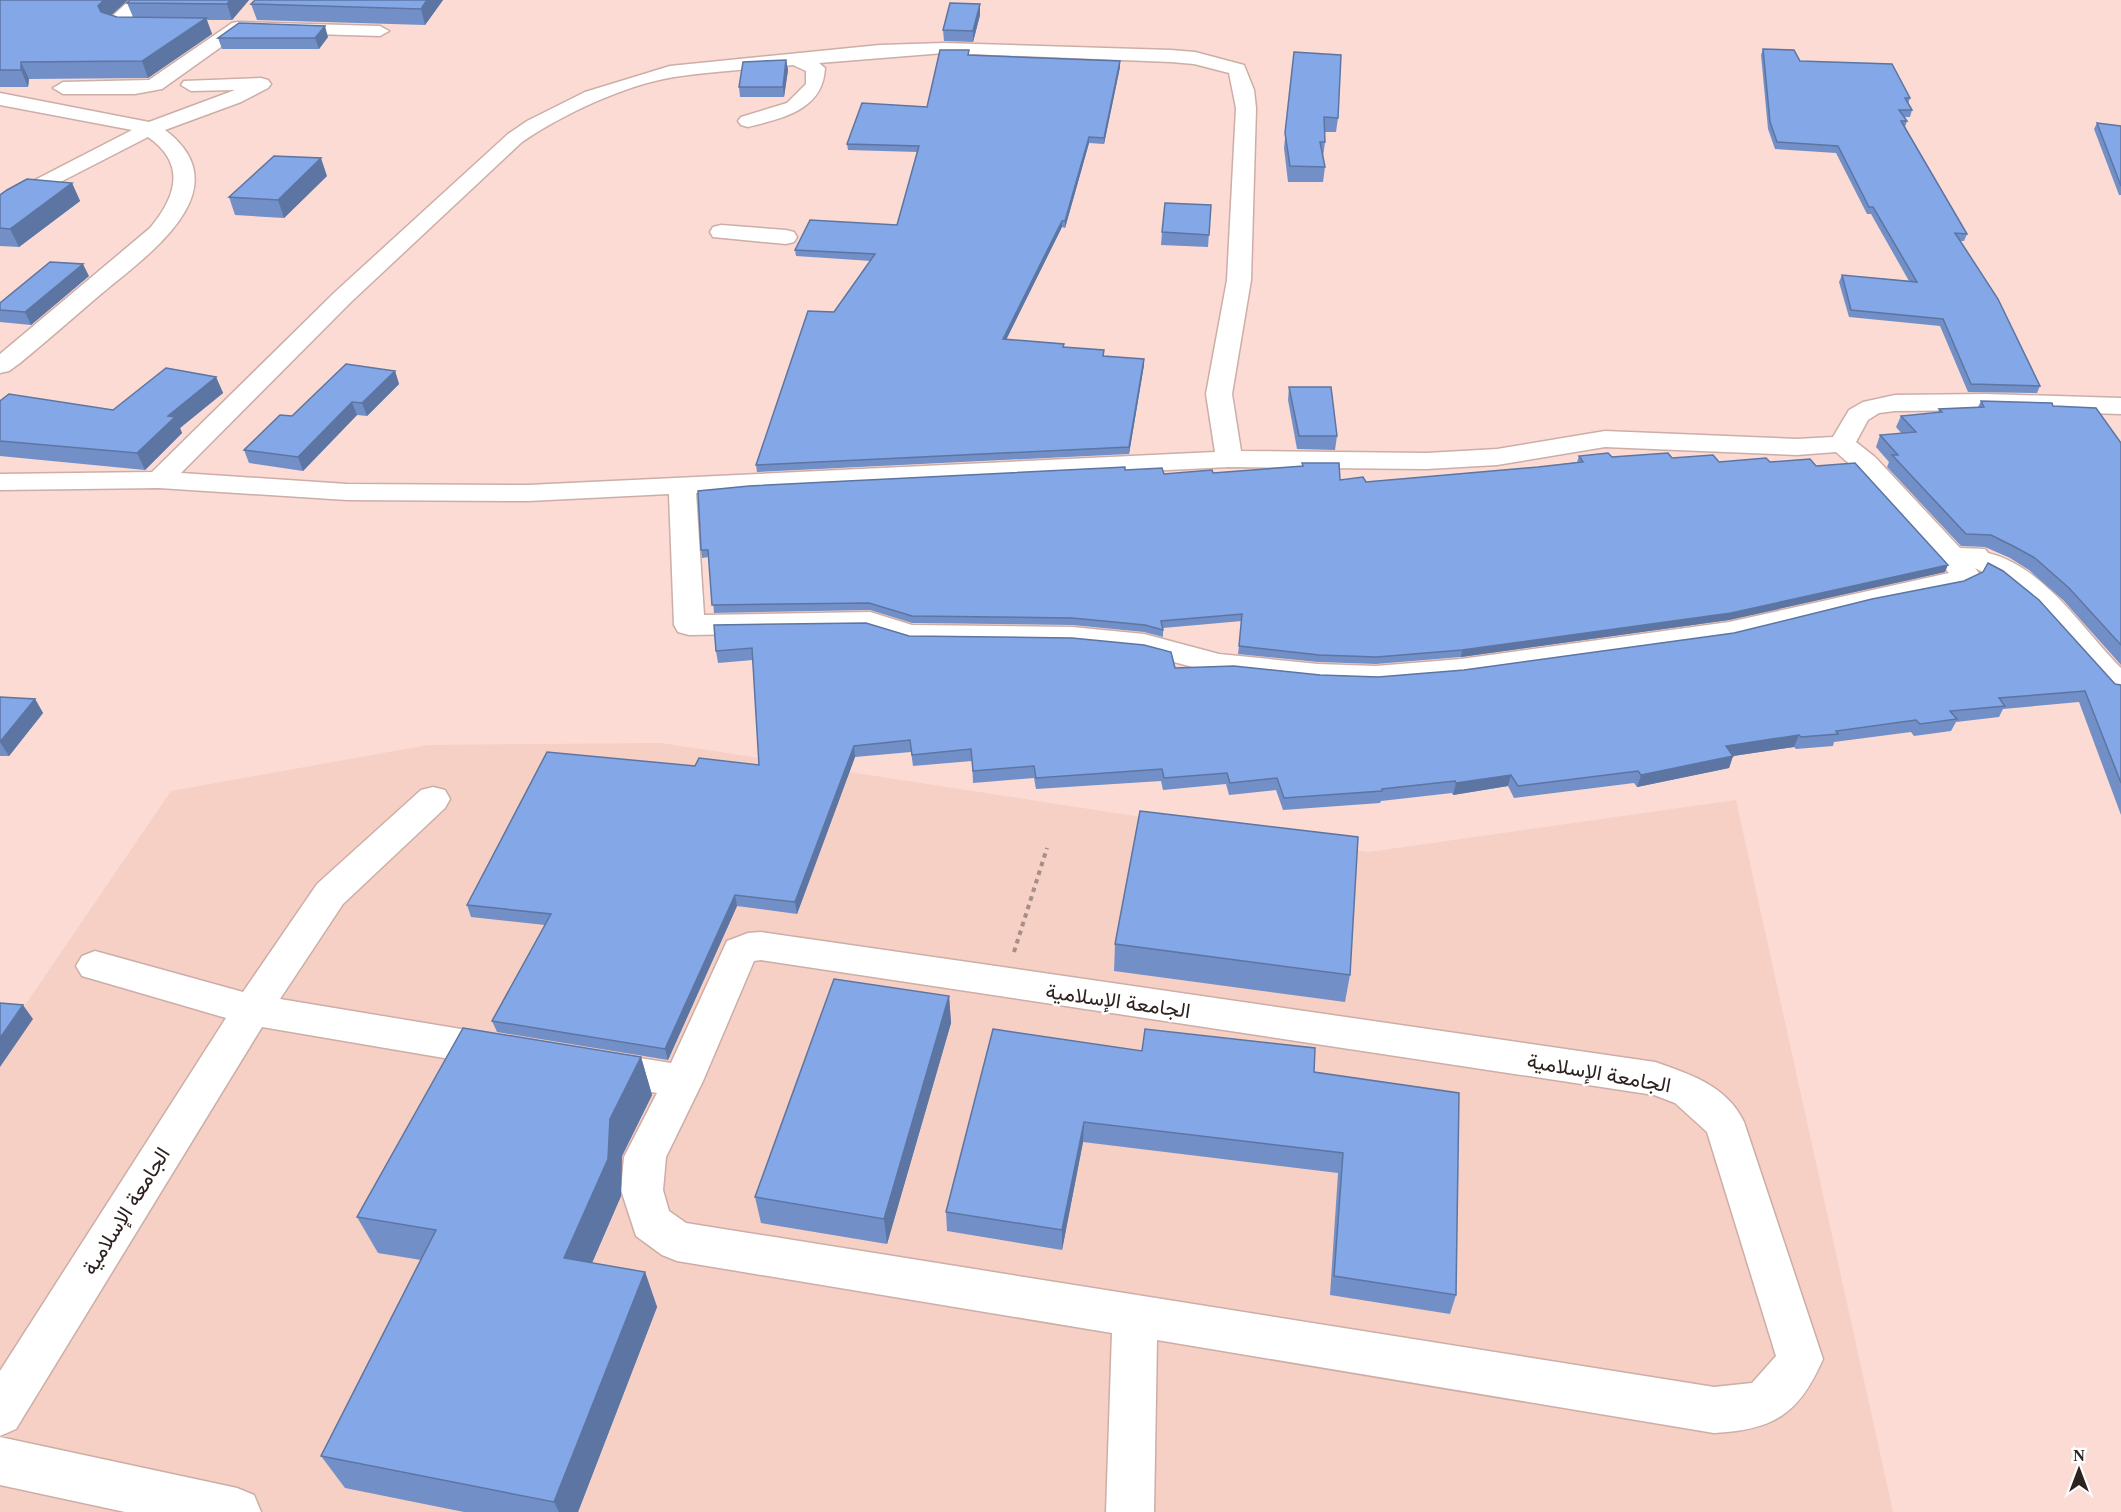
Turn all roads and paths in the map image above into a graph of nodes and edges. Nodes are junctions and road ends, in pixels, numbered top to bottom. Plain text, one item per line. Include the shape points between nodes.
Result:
1 (140, 0) edge
2 (253, 9) dead end
3 (169, 26) edge
4 (203, 26) edge
5 (238, 27) junction
6 (380, 31) edge
7 (797, 60) junction
8 (191, 85) dead end
9 (63, 88) edge
10 (0, 99) edge
11 (748, 121) dead end
12 (149, 129) junction
13 (0, 207) edge
14 (721, 232) dead end
15 (786, 237) dead end
16 (0, 366) edge
17 (2121, 406) edge
18 (1842, 444) junction
19 (1229, 459) junction
20 (159, 480) junction
21 (0, 482) edge
22 (682, 484) junction
23 (2000, 553) edge
24 (1953, 557) junction
25 (2121, 687) edge
26 (434, 799) dead end
27 (1047, 848) dead end
28 (95, 966) dead end
29 (1003, 984) junction
30 (252, 1010) junction
31 (683, 1081) junction
32 (1135, 1317) junction
33 (0, 1413) edge
34 (0, 1461) edge
35 (237, 1512) edge
36 (1130, 1512) edge

1 - 3 street via 115,23
2 - 5 street
4 - 5 street
5 - 6 street
5 - 9 street via 155,85
7 - 11 street via 816,68 815,85 794,107
7 - 19 street via 944,48 1171,56 1237,69 1246,108 1239,280 1219,394
7 - 20 street via 670,72 592,96 534,125 515,138 343,297
8 - 12 street via 261,84
10 - 12 street
12 - 13 street
12 - 16 street via 172,143 186,175 168,222 145,246
14 - 15 street
17 - 18 street via 1895,403 1872,407 1858,415
18 - 19 street via 1797,447 1605,439 1462,459
18 - 24 street via 1865,463
19 - 22 street
20 - 21 street
20 - 22 street via 442,494
22 - 24 street via 689,625 870,622 910,635 1072,637 1144,644 1219,664 1318,674 1376,676 1461,669 1729,633 1866,599 1948,584 1966,576
23 - 24 street
24 - 25 street via 1988,562 2023,586 2059,617
26 - 30 street, الجامعة الإسلامية via 330,894
27 - 29 path
28 - 30 street
29 - 31 street, الجامعة الإسلامية via 748,947 740,951
29 - 32 street, الجامعة الإسلامية via 1655,1079 1689,1091 1724,1122 1800,1359 1784,1388 1754,1408 1714,1410
30 - 31 street
30 - 33 street, الجامعة الإسلامية
31 - 32 street, الجامعة الإسلامية via 645,1157 642,1190 651,1222 677,1241
32 - 36 street
34 - 35 street

